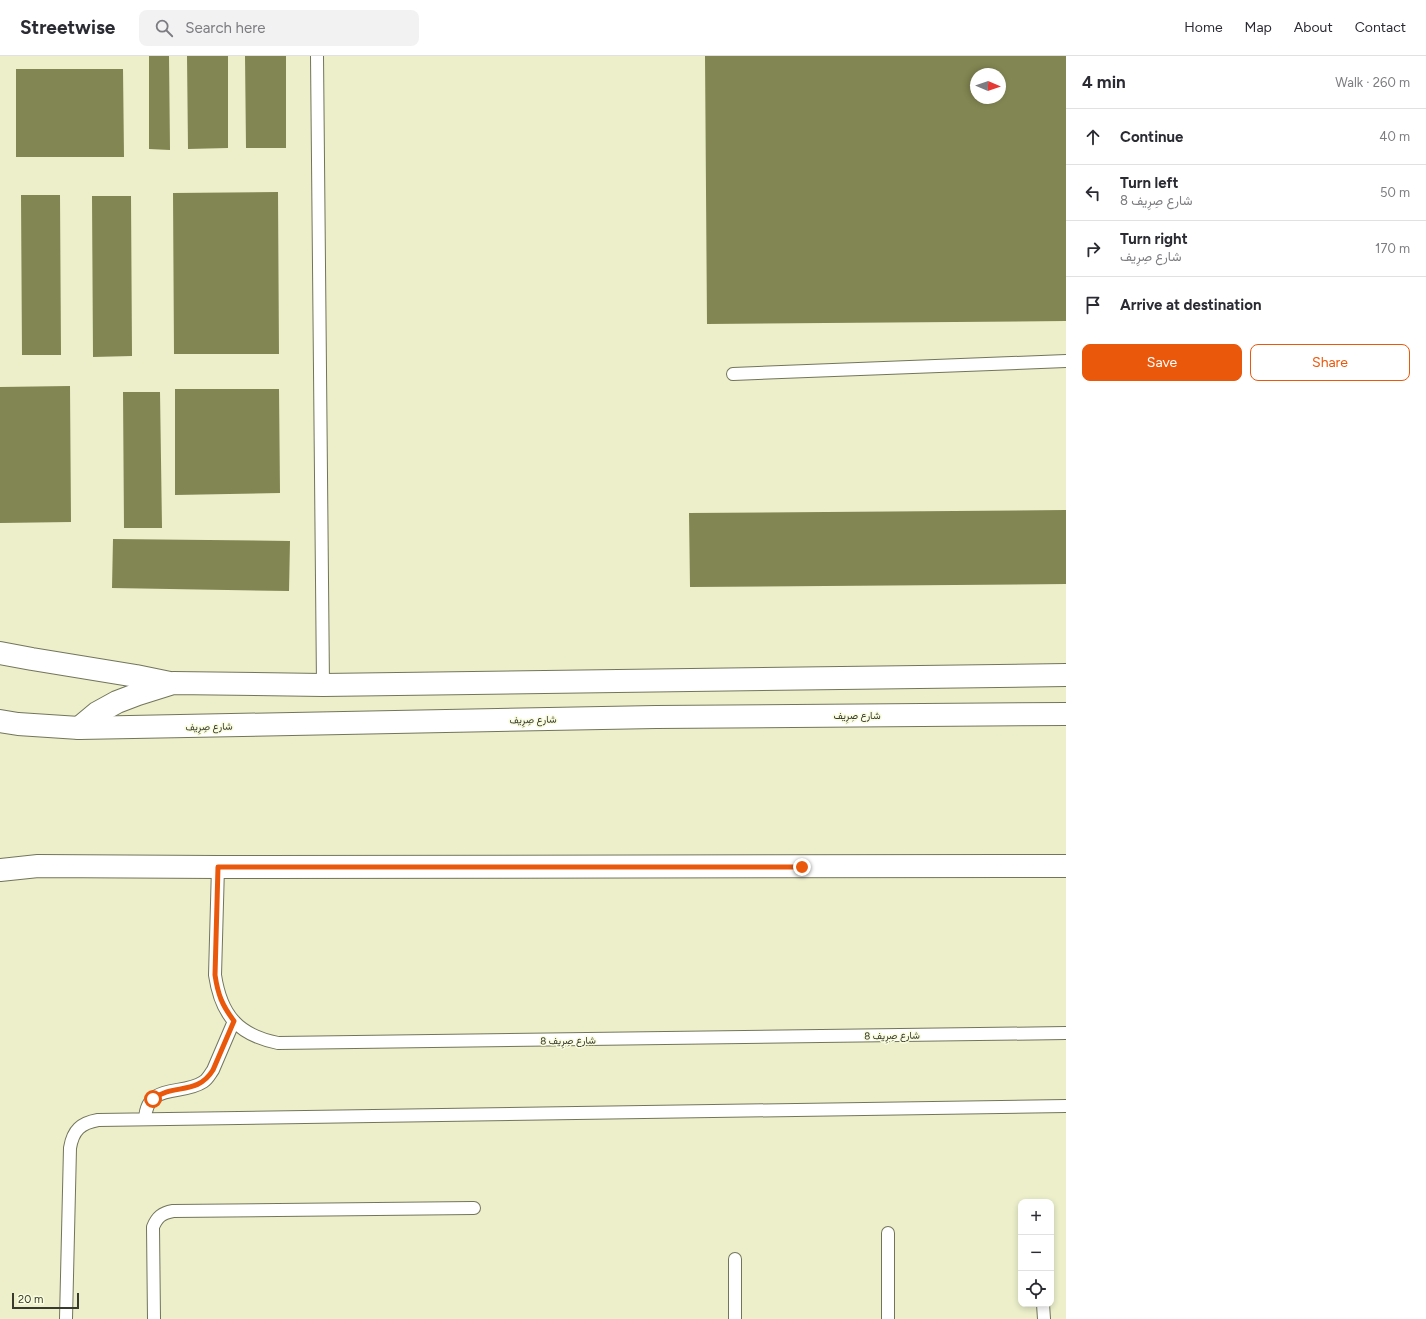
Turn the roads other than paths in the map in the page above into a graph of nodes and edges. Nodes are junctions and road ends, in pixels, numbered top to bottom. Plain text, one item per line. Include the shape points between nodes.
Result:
1 (317, 56) edge
2 (1066, 361) edge
3 (733, 374) dead end
4 (0, 653) edge
5 (1066, 676) edge
6 (173, 684) junction
7 (323, 685) junction
8 (1066, 714) edge
9 (0, 721) edge
10 (79, 728) junction
11 (1066, 866) edge
12 (218, 867) junction
13 (0, 870) edge
14 (234, 1021) junction
15 (1066, 1033) edge
16 (1066, 1106) edge
17 (145, 1119) junction
18 (474, 1208) dead end
19 (888, 1233) dead end
20 (735, 1259) dead end
21 (1043, 1307) edge
22 (66, 1319) edge
23 (154, 1319) edge
24 (735, 1319) edge
25 (888, 1319) edge
26 (1044, 1319) edge

1 - 7 lane
2 - 3 lane
4 - 6 main road
5 - 7 main road
6 - 7 main road
6 - 10 main road via 117,702 97,713
8 - 10 main road, شارع صِرِيف via 656,717
9 - 10 main road, شارع صِرِيف
11 - 12 main road
12 - 13 main road via 38,866
12 - 14 lane, شارع صِرِيف 8 via 215,975 224,1007
14 - 15 lane, شارع صِرِيف 8 via 246,1032 262,1040 278,1043
14 - 17 lane via 209,1076 196,1085 159,1094 148,1105
16 - 17 lane
17 - 22 lane via 90,1122 82,1125 72,1139
18 - 23 lane via 166,1212 155,1221 153,1227
19 - 25 lane
20 - 24 lane
21 - 26 lane

